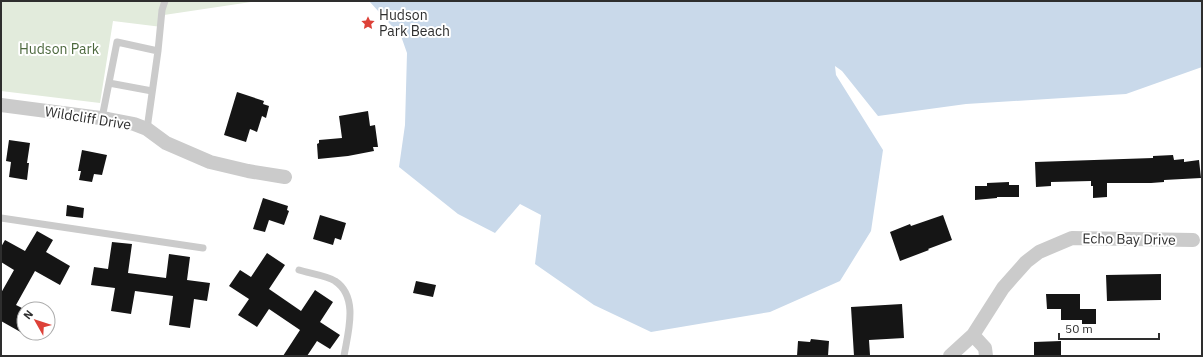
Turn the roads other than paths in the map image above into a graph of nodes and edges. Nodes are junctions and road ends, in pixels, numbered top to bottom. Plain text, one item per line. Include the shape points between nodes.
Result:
1 (165, 1) edge
2 (158, 51) junction
3 (109, 83) junction
4 (152, 91) junction
5 (1, 105) edge
6 (102, 118) junction
7 (147, 129) junction
8 (285, 177) dead end
9 (1, 218) edge
10 (1193, 240) dead end
11 (203, 248) dead end
12 (299, 270) dead end
13 (973, 334) junction
14 (344, 356) edge
15 (950, 356) edge
16 (986, 356) edge

1 - 2 lane
2 - 3 lane via 117,42
2 - 4 lane
3 - 4 lane
3 - 6 lane
4 - 7 lane
5 - 6 street, Wildcliff Drive
6 - 7 street, Wildcliff Drive
7 - 8 street, Wildcliff Drive via 166,143 210,162
9 - 11 lane
10 - 13 street, Echo Bay Drive via 1072,238 1040,252 1026,262 1004,288
12 - 14 lane via 334,280 343,289 350,304 350,324
13 - 15 street, Echo Bay Drive
13 - 16 street via 985,348

